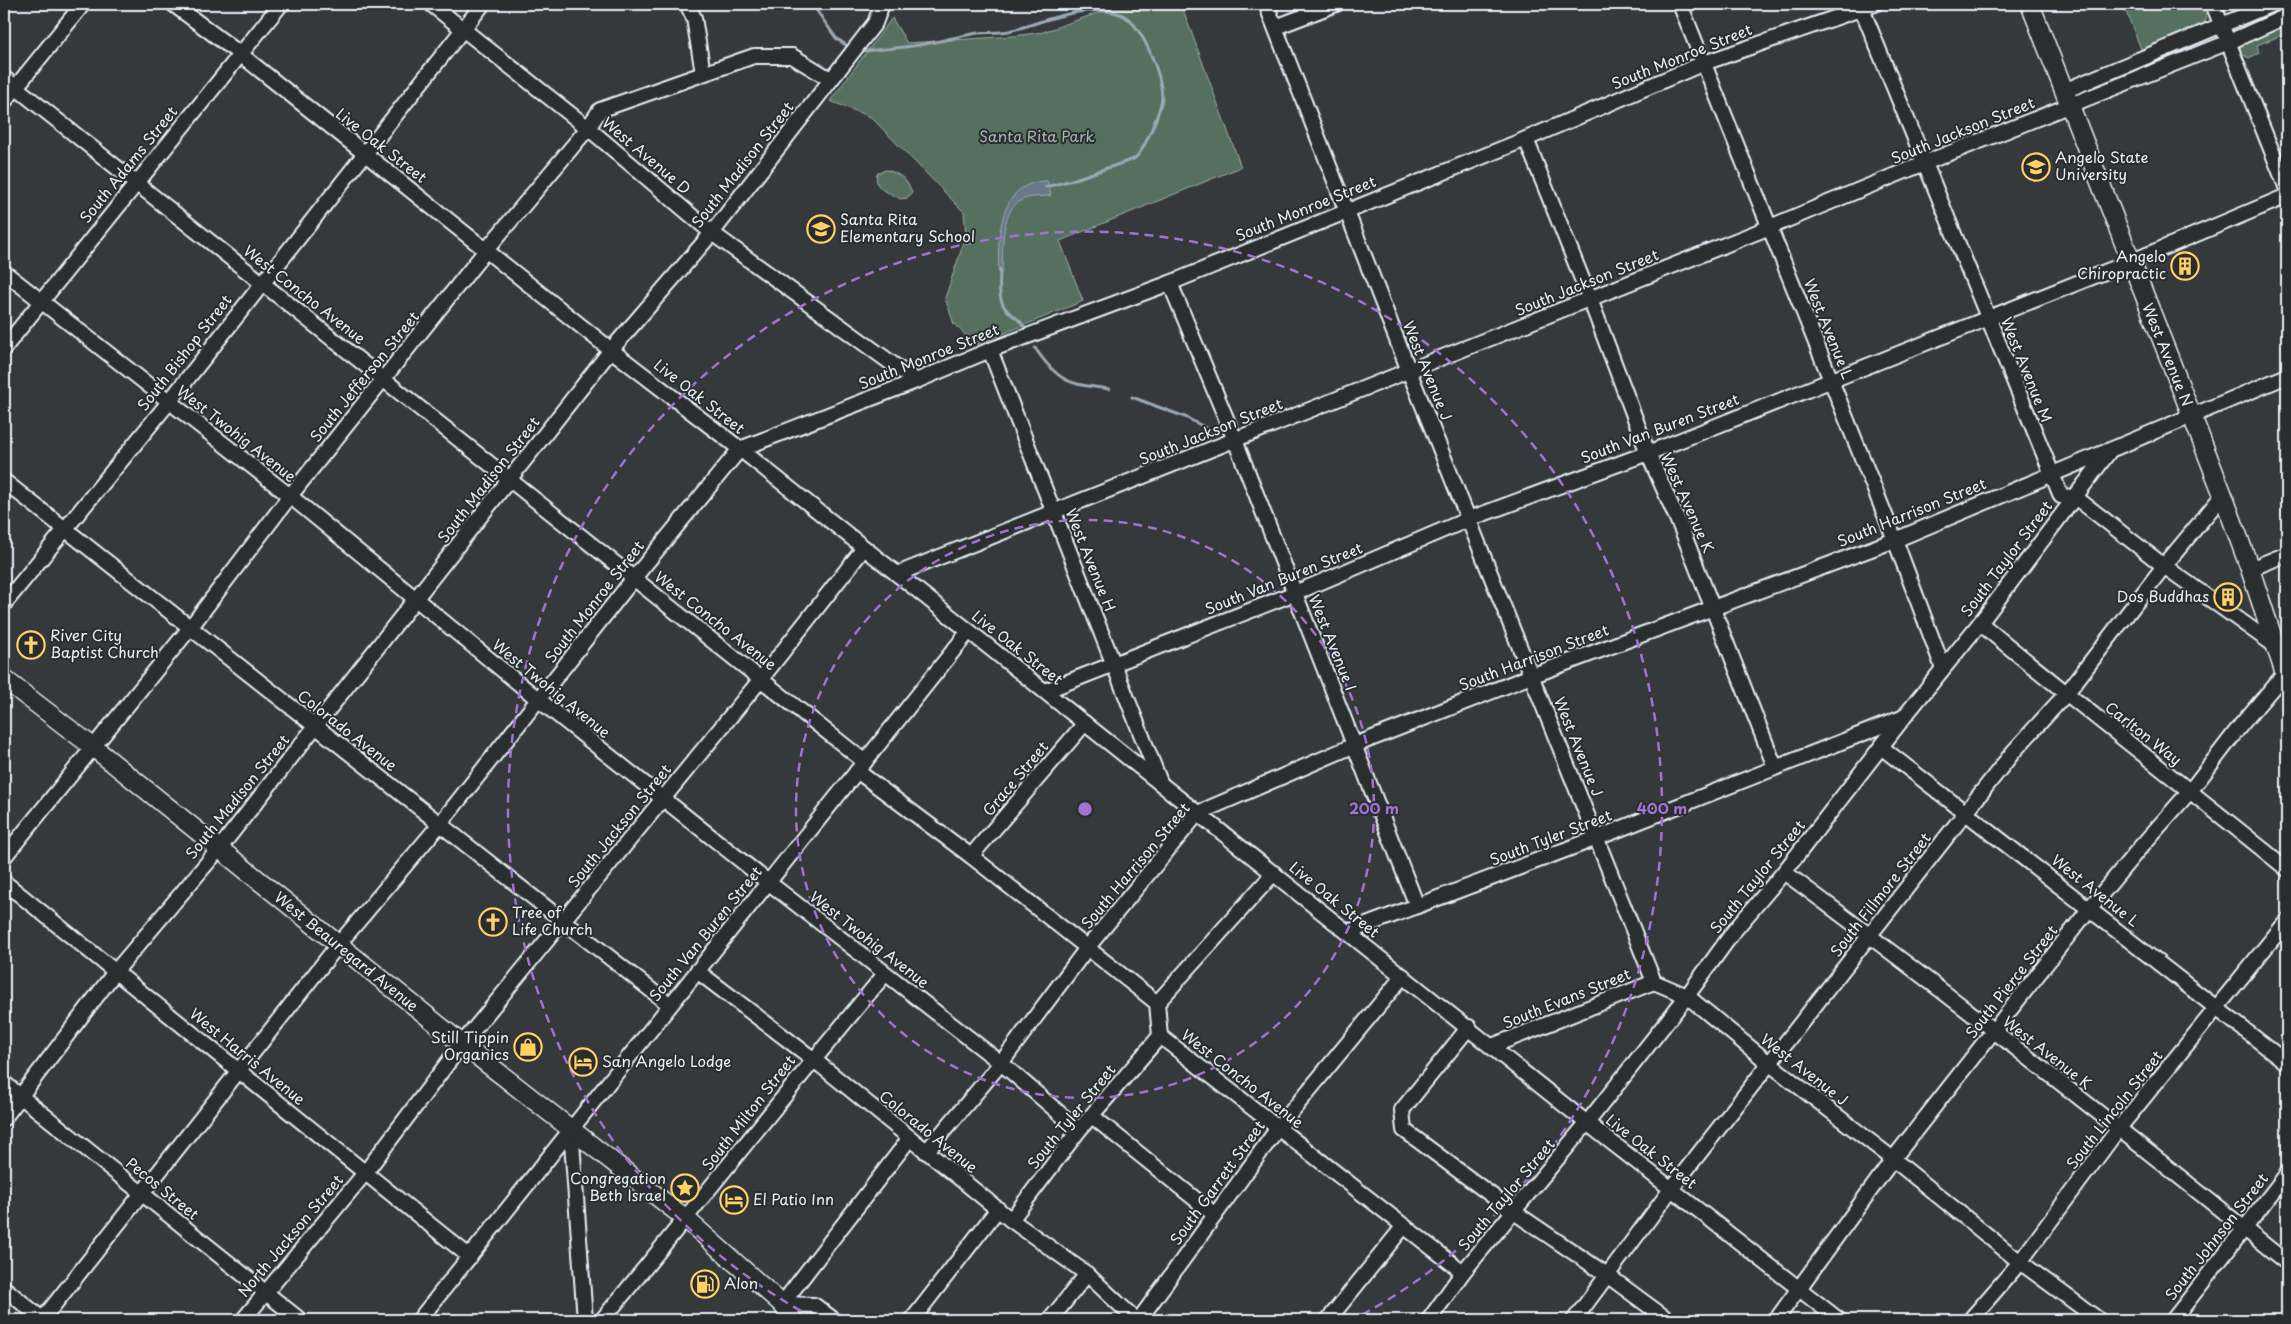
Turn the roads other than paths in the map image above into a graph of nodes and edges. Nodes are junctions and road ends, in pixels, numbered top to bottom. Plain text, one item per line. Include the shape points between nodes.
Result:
1 (83, 4) edge
2 (173, 4) edge
3 (281, 4) edge
4 (431, 4) edge
5 (483, 4) edge
6 (687, 4) edge
7 (882, 4) edge
8 (1266, 4) edge
9 (1336, 4) edge
10 (1680, 4) edge
11 (2030, 4) edge
12 (2213, 4) edge
13 (2272, 4) edge
14 (1868, 6) edge
15 (2287, 16) edge
16 (2222, 26) junction
17 (1276, 27) junction
18 (463, 30) junction
19 (2229, 42) junction
20 (240, 54) junction
21 (1704, 63) junction
22 (703, 73) junction
23 (4, 78) edge
24 (830, 80) junction
25 (16, 88) junction
26 (2067, 98) junction
27 (4, 102) edge
28 (588, 128) junction
29 (1526, 139) junction
30 (364, 154) junction
31 (1926, 162) junction
32 (136, 183) junction
33 (2287, 189) edge
34 (2287, 196) edge
35 (1347, 210) junction
36 (1770, 228) junction
37 (712, 232) junction
38 (487, 250) junction
39 (2130, 262) junction
40 (4, 272) edge
41 (262, 283) junction
42 (1170, 283) junction
43 (1590, 299) junction
44 (41, 301) junction
45 (1989, 318) junction
46 (4, 348) edge
47 (611, 350) junction
48 (990, 350) junction
49 (1409, 371) junction
50 (2287, 376) edge
51 (384, 380) junction
52 (1830, 380) junction
53 (916, 381) junction
54 (168, 402) junction
55 (2191, 416) junction
56 (1235, 440) junction
57 (740, 449) junction
58 (2108, 452) junction
59 (1648, 453) junction
60 (2051, 474) junction
61 (510, 480) junction
62 (4, 481) edge
63 (2223, 495) junction
64 (290, 496) junction
65 (2075, 497) junction
66 (1054, 512) junction
67 (1468, 519) junction
68 (63, 528) junction
69 (1895, 540) junction
70 (864, 548) junction
71 (2287, 554) edge
72 (2164, 566) junction
73 (2250, 569) junction
74 (897, 574) junction
75 (634, 578) junction
76 (1295, 594) junction
77 (416, 600) junction
78 (4, 604) edge
79 (1713, 607) junction
80 (1980, 623) junction
81 (190, 628) junction
82 (969, 632) junction
83 (2277, 647) junction
84 (1114, 664) junction
85 (1943, 668) junction
86 (1531, 676) junction
87 (2286, 676) edge
88 (4, 679) edge
89 (761, 679) junction
90 (1045, 691) junction
91 (2066, 694) junction
92 (539, 700) junction
93 (1904, 717) junction
94 (1085, 723) junction
95 (315, 726) junction
96 (1355, 745) junction
97 (93, 746) junction
98 (1881, 747) junction
99 (861, 766) junction
100 (1775, 767) junction
101 (1161, 783) junction
102 (2191, 790) junction
103 (662, 799) junction
104 (1966, 812) junction
105 (1198, 813) junction
106 (440, 824) junction
107 (1597, 838) junction
108 (219, 850) junction
109 (971, 856) junction
110 (4, 857) edge
111 (2287, 869) edge
112 (1784, 872) junction
113 (1274, 873) junction
114 (4, 882) edge
115 (768, 882) junction
116 (1416, 906) junction
117 (2090, 908) junction
118 (563, 921) junction
119 (2287, 921) edge
120 (1348, 932) junction
121 (1871, 936) junction
122 (338, 945) junction
123 (1087, 948) junction
124 (697, 971) junction
125 (115, 972) junction
126 (885, 974) junction
127 (1404, 976) junction
128 (1654, 982) junction
129 (1686, 996) junction
130 (1157, 1003) junction
131 (670, 1005) junction
132 (2217, 1008) junction
133 (1469, 1027) junction
134 (1994, 1032) junction
135 (1160, 1036) junction
136 (462, 1044) junction
137 (1492, 1046) junction
138 (813, 1059) junction
139 (1001, 1063) junction
140 (2287, 1063) edge
141 (1770, 1064) junction
142 (239, 1072) junction
143 (4, 1083) edge
144 (21, 1097) junction
145 (1092, 1116) junction
146 (4, 1118) edge
147 (1588, 1123) junction
148 (1278, 1128) junction
149 (2119, 1128) junction
150 (571, 1129) junction
151 (1079, 1130) junction
152 (910, 1138) junction
153 (926, 1152) junction
154 (1893, 1158) junction
155 (365, 1173) junction
156 (2287, 1174) edge
157 (1672, 1188) junction
158 (142, 1193) junction
159 (998, 1209) junction
160 (1514, 1212) junction
161 (1215, 1214) junction
162 (686, 1219) junction
163 (1011, 1220) junction
164 (1404, 1226) junction
165 (2244, 1228) junction
166 (470, 1257) junction
167 (2020, 1262) junction
168 (2287, 1263) edge
169 (1463, 1272) junction
170 (1087, 1274) junction
171 (1607, 1275) junction
172 (4, 1288) edge
173 (1798, 1288) junction
174 (265, 1292) junction
175 (782, 1304) junction
176 (43, 1320) edge
177 (242, 1320) edge
178 (300, 1320) edge
179 (419, 1320) edge
180 (585, 1320) edge
181 (602, 1320) edge
182 (793, 1320) edge
183 (834, 1320) edge
184 (912, 1320) edge
185 (1050, 1320) edge
186 (1137, 1320) edge
187 (1328, 1320) edge
188 (1429, 1320) edge
189 (1574, 1320) edge
190 (1668, 1320) edge
191 (1776, 1320) edge
192 (1838, 1320) edge
193 (1970, 1320) edge
194 (2098, 1320) edge
195 (2173, 1320) edge

1 - 25 street
2 - 20 street, Live Oak Street
3 - 20 street, South Adams Street
4 - 18 street, West Avenue D
5 - 18 street, South Bishop Street
6 - 22 street via 694,18
7 - 24 street, South Madison Street via 875,23
8 - 17 street, West Avenue J
9 - 17 street
10 - 21 street, West Avenue L
11 - 26 main road, West Avenue N
12 - 16 street
13 - 16 street, South Jackson Street
14 - 21 street, South Monroe Street
14 - 31 street, West Avenue M
15 - 19 street, South Jackson Street
16 - 19 street
16 - 26 street, South Jackson Street
17 - 35 street, West Avenue J
18 - 28 street, West Avenue D
18 - 30 street, South Bishop Street
19 - 26 street, South Jackson Street
19 - 33 street
20 - 30 street, Live Oak Street
20 - 32 street, South Adams Street
21 - 29 street, South Monroe Street
21 - 36 street, West Avenue L
22 - 24 street, South Jefferson Street via 754,56 792,56
22 - 28 street, South Jefferson Street via 600,110
23 - 25 street, West Concho Avenue
24 - 37 street, South Madison Street
25 - 27 street
25 - 32 street, West Concho Avenue
26 - 31 street, South Jackson Street
26 - 39 main road, West Avenue N
28 - 37 street, West Avenue D
28 - 38 street, South Jefferson Street
29 - 35 street, South Monroe Street
29 - 43 street, West Avenue K
30 - 38 street, Live Oak Street
30 - 41 street, South Bishop Street
31 - 36 street, South Jackson Street
31 - 45 street, West Avenue M
32 - 41 street, West Concho Avenue
32 - 44 street, South Adams Street
34 - 39 street, South Van Buren Street
35 - 42 street, South Monroe Street
35 - 49 street, West Avenue J
36 - 43 street, South Jackson Street
36 - 52 street, West Avenue L
37 - 47 street, South Madison Street
37 - 53 street, West Avenue D
38 - 47 street, Live Oak Street
38 - 51 street, South Jefferson Street
39 - 45 street, South Van Buren Street
39 - 55 main road, West Avenue N
40 - 44 street, West Twohig Avenue
41 - 51 street, West Concho Avenue
41 - 54 street, South Bishop Street
42 - 48 street, South Monroe Street
42 - 56 street, West Avenue I
43 - 49 street, South Jackson Street
43 - 59 street, West Avenue K
44 - 46 street, South Adams Street
44 - 54 street, West Twohig Avenue
45 - 52 street, South Van Buren Street
45 - 60 street, West Avenue M
47 - 57 street, Live Oak Street
47 - 61 street, South Madison Street
48 - 53 street, South Monroe Street
48 - 66 street, West Avenue H
49 - 56 street, South Jackson Street
49 - 67 street, West Avenue J
50 - 55 street, South Harrison Street
51 - 61 street, West Concho Avenue
51 - 64 street, South Jefferson Street
52 - 59 street, South Van Buren Street
52 - 69 street, West Avenue L
53 - 57 street, South Monroe Street
54 - 64 street, West Twohig Avenue
54 - 68 street, South Bishop Street
55 - 58 street, South Harrison Street
55 - 63 main road, West Avenue N
56 - 66 street, South Jackson Street
56 - 76 street, West Avenue I
57 - 70 street, Live Oak Street
57 - 75 street, South Monroe Street
58 - 60 street, South Harrison Street
58 - 65 street, South Taylor Street
59 - 67 street, South Van Buren Street
59 - 79 street, West Avenue K
60 - 65 street, West Avenue M via 2061,496
60 - 69 street, South Harrison Street
61 - 75 street, West Concho Avenue
61 - 77 street, South Madison Street
62 - 68 street, Colorado Avenue
63 - 72 street, South Fillmore Street
63 - 73 main road, West Avenue N
64 - 77 street, West Twohig Avenue
64 - 81 street, South Jefferson Street
65 - 72 street, West Avenue M
65 - 80 street, South Taylor Street
66 - 74 street, South Jackson Street
66 - 84 street, West Avenue H
67 - 76 street, South Van Buren Street
67 - 86 street, West Avenue J
68 - 78 street, South Bishop Street
68 - 81 street, Colorado Avenue
69 - 79 street, South Harrison Street
69 - 85 street, West Avenue L
70 - 74 street, Live Oak Street
70 - 89 street, South Jackson Street
71 - 73 street
72 - 83 street, West Avenue M
72 - 91 street, South Fillmore Street
73 - 83 main road, West Avenue N
74 - 82 street, Live Oak Street
75 - 89 street, West Concho Avenue
75 - 92 street, South Monroe Street
76 - 84 street, South Van Buren Street
76 - 96 street, West Avenue I
77 - 92 street, West Twohig Avenue
77 - 95 street, South Madison Street
79 - 86 street, South Harrison Street
79 - 100 street, West Avenue K
80 - 85 street, South Taylor Street
80 - 91 street, Carlton Way
81 - 95 street, Colorado Avenue
81 - 97 street, South Jefferson Street
82 - 90 street, Live Oak Street
82 - 99 street, South Van Buren Street
83 - 87 main road, West Avenue N
84 - 90 street, South Van Buren Street
84 - 101 street, West Avenue H
85 - 93 street, South Taylor Street
86 - 96 street, South Harrison Street
86 - 107 street, West Avenue J
87 - 102 street, South Pierce Street via 2241,725
88 - 97 main road, West Beauregard Avenue
89 - 99 street, West Concho Avenue
89 - 103 street, South Jackson Street
90 - 94 street, Live Oak Street
91 - 102 street, Carlton Way
91 - 104 street, South Fillmore Street via 2014,751
92 - 103 street, West Twohig Avenue
92 - 106 street, South Monroe Street
93 - 98 street, South Taylor Street
93 - 100 street, South Tyler Street
94 - 101 street, Live Oak Street
94 - 109 street, Grace Street
95 - 106 street, Colorado Avenue
95 - 108 street, South Madison Street
96 - 105 street, South Harrison Street
96 - 116 street, West Avenue I
97 - 108 main road, West Beauregard Avenue
97 - 110 street, South Jefferson Street
98 - 104 street, West Avenue L
98 - 112 street, South Taylor Street
99 - 109 street, West Concho Avenue
99 - 115 street, South Van Buren Street
100 - 107 street, South Tyler Street
101 - 105 street, Live Oak Street
102 - 111 street, Carlton Way
102 - 117 street, South Pierce Street
103 - 115 street, West Twohig Avenue
103 - 118 street, South Jackson Street
104 - 117 street, West Avenue L
104 - 121 street, South Fillmore Street
105 - 113 street, Live Oak Street
105 - 123 street, South Harrison Street
106 - 118 street, Colorado Avenue
106 - 122 street, South Monroe Street
107 - 116 street, South Tyler Street
107 - 128 street, West Avenue J
108 - 122 main road, West Beauregard Avenue
108 - 125 street, South Madison Street
109 - 123 street, West Concho Avenue
112 - 121 street, West Avenue K
112 - 129 street, South Taylor Street via 1734,931
113 - 120 street, Live Oak Street
113 - 130 street
114 - 125 street, West Harris Avenue
115 - 124 street, South Van Buren Street
115 - 126 street, West Twohig Avenue
116 - 120 street, South Tyler Street
117 - 132 street, West Avenue L
117 - 134 street, South Pierce Street
118 - 131 street, Colorado Avenue
118 - 136 street, South Jackson Street
119 - 132 street, South Lincoln Street
120 - 127 street, Live Oak Street
121 - 134 street, West Avenue K
121 - 141 street, South Fillmore Street
122 - 136 main road, West Beauregard Avenue
122 - 142 street, South Monroe Street
123 - 130 street, West Concho Avenue
123 - 139 street, South Harrison Street
124 - 131 street, South Van Buren Street
124 - 138 street, Colorado Avenue
125 - 142 street, West Harris Avenue
125 - 144 street, South Madison Street
126 - 138 street, South Milton Street
126 - 139 street, West Twohig Avenue
127 - 133 street, Live Oak Street
127 - 148 street, South Garrett Street
128 - 129 street, West Avenue J
128 - 137 street, South Evans Street
129 - 141 street, West Avenue J
129 - 147 street, South Taylor Street
130 - 135 street, West Concho Avenue
131 - 150 street, South Van Buren Street
132 - 140 street, West Avenue L
132 - 149 street, South Lincoln Street
133 - 137 street, Live Oak Street
133 - 160 street via 1402,1110 1404,1130
134 - 149 street, West Avenue K
134 - 154 street, South Pierce Street
135 - 145 street, South Tyler Street
135 - 148 street, West Concho Avenue
136 - 150 main road, West Beauregard Avenue
136 - 155 street, South Jackson Street
137 - 147 street, Live Oak Street
138 - 152 street, Colorado Avenue
138 - 162 street, South Milton Street
139 - 151 street, West Twohig Avenue
139 - 153 street, South Harrison Street
141 - 154 street, West Avenue J
141 - 157 street, South Fillmore Street
142 - 155 street, West Harris Avenue
142 - 158 street, South Monroe Street
143 - 144 street, Pecos Street
144 - 146 street, South Madison Street
144 - 158 street, Pecos Street
145 - 151 street, South Tyler Street
145 - 161 street
147 - 157 street, Live Oak Street
147 - 160 street, South Taylor Street
148 - 161 street, South Garrett Street
148 - 164 street, West Concho Avenue
149 - 165 street, West Avenue K
149 - 167 street, South Lincoln Street
150 - 162 main road, West Beauregard Avenue
150 - 166 street, South Van Buren Street
150 - 180 street
151 - 163 street, South Tyler Street
152 - 153 street, Colorado Avenue
152 - 175 street
153 - 159 street, Colorado Avenue
154 - 167 street, West Avenue J
154 - 173 street, South Pierce Street
155 - 166 street, West Harris Avenue
155 - 174 street, North Jackson Street
156 - 165 street, South Johnson Street
157 - 171 street, South Fillmore Street
157 - 173 street, Live Oak Street
158 - 174 street, Pecos Street
158 - 176 street, South Monroe Street
159 - 163 street, Colorado Avenue
159 - 184 street
160 - 169 street, South Taylor Street
160 - 171 street
161 - 186 street, South Garrett Street
162 - 175 main road, West Beauregard Avenue
162 - 181 street, South Milton Street
163 - 170 street, Colorado Avenue
164 - 169 street, West Concho Avenue
164 - 187 street
165 - 168 street, West Avenue K
165 - 195 street, South Johnson Street
166 - 179 street, South Van Buren Street
167 - 193 street, South Lincoln Street
167 - 194 street, West Avenue J
169 - 188 street, South Taylor Street
170 - 185 street
170 - 186 street, Colorado Avenue
171 - 189 street, South Fillmore Street
171 - 190 street
172 - 176 street
173 - 191 street, South Pierce Street
173 - 192 street, Live Oak Street
174 - 177 street, North Jackson Street
174 - 178 street, Pecos Street
175 - 182 main road, West Beauregard Avenue
175 - 183 street via 814,1305

